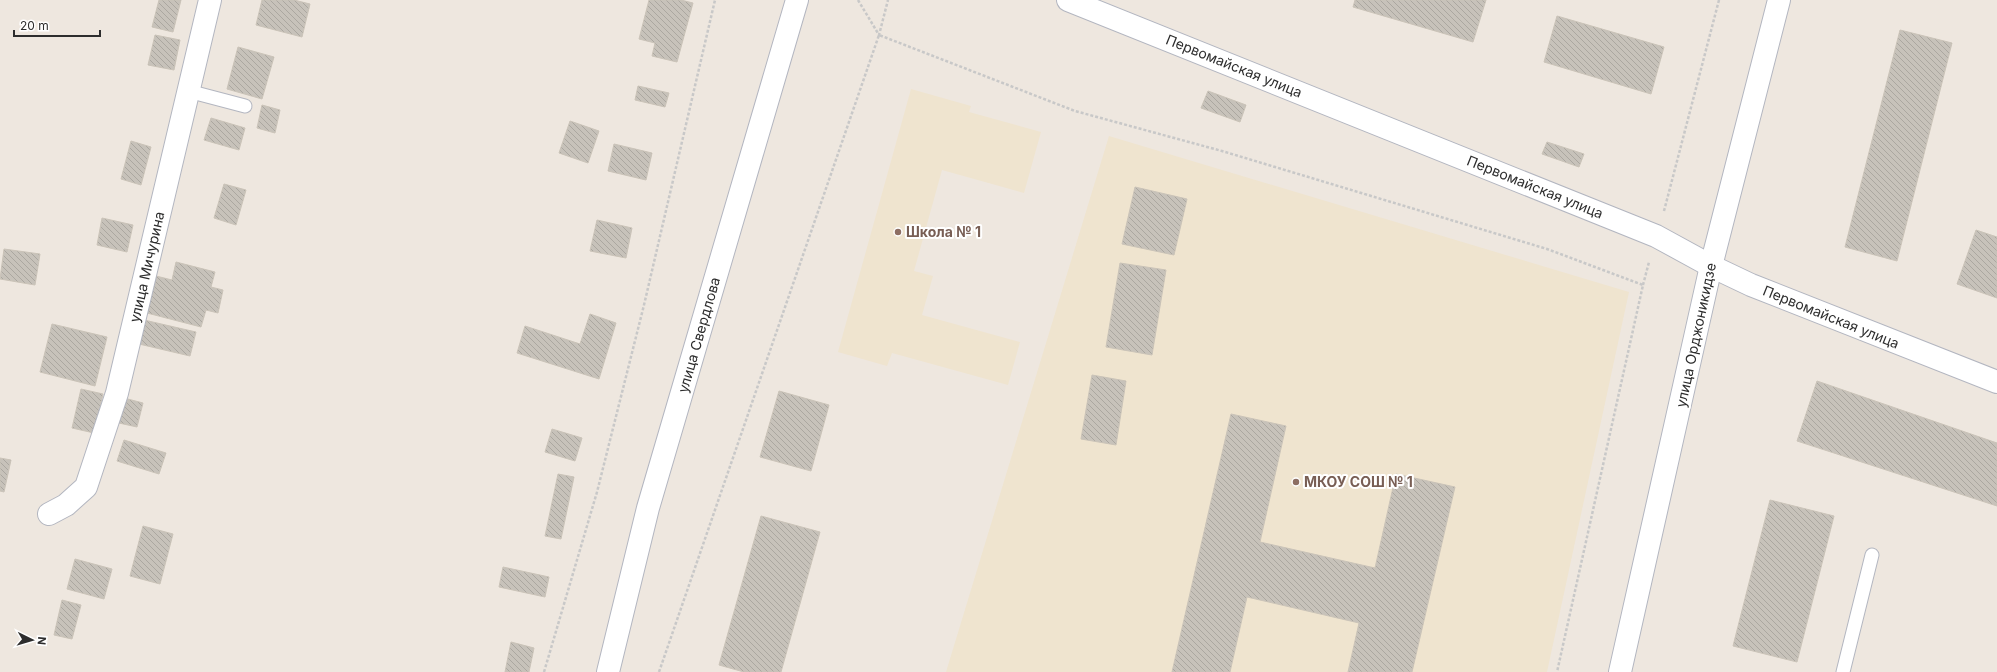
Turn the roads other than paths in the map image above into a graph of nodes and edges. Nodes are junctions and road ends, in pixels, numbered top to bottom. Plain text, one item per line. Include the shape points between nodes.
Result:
1 (210, 0) edge
2 (797, 0) edge
3 (1068, 0) edge
4 (1779, 0) edge
5 (188, 91) junction
6 (245, 106) dead end
7 (1711, 266) junction
8 (1997, 382) edge
9 (49, 514) dead end
10 (1872, 555) dead end
11 (608, 672) edge
12 (1620, 672) edge
13 (1843, 672) edge

1 - 5 street, улица Мичурина
2 - 11 street, улица Свердлова via 648,508
3 - 7 street, Первомайская улица via 1656,236
4 - 7 street, улица Орджоникидзе
5 - 6 lane
5 - 9 street, улица Мичурина via 117,393 86,487 66,505
7 - 8 street, Первомайская улица via 1758,288
7 - 12 street, улица Орджоникидзе
10 - 13 lane

